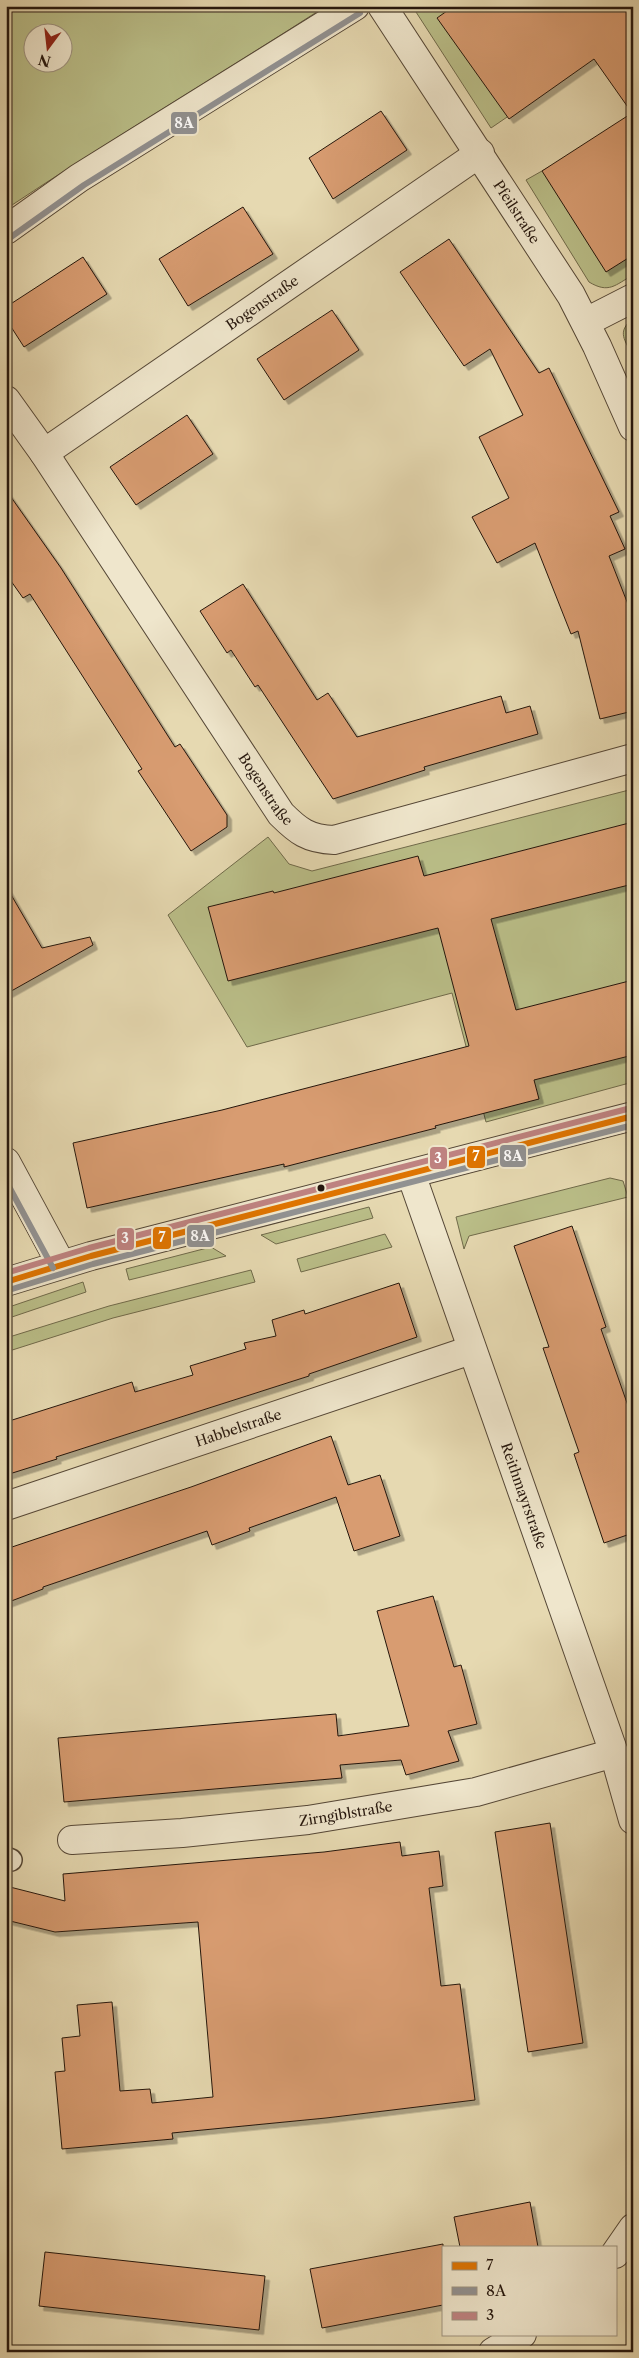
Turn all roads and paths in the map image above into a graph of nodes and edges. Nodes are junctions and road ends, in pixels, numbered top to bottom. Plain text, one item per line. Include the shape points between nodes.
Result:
1 (355, 6) edge
2 (382, 6) edge
3 (480, 153) junction
4 (6, 230) edge
5 (633, 298) edge
6 (586, 322) junction
7 (6, 400) edge
8 (633, 427) edge
9 (44, 453) junction
10 (633, 758) edge
11 (633, 1116) edge
12 (6, 1162) edge
13 (411, 1174) junction
14 (61, 1264) junction
15 (6, 1282) edge
16 (471, 1350) junction
17 (6, 1506) edge
18 (614, 1753) junction
19 (633, 1820) edge
20 (72, 1840) dead end
21 (633, 2228) edge
22 (616, 2253) edge
23 (519, 2336) edge
24 (493, 2352) edge

1 - 4 street via 79,178
2 - 3 street, Pfeilstraße
3 - 6 street, Pfeilstraße
3 - 9 street, Bogenstraße
5 - 6 street
6 - 8 street, Pfeilstraße
7 - 9 street, Bogenstraße
9 - 10 street, Bogenstraße via 281,814 294,827 314,839 334,840
11 - 13 street
12 - 14 street
13 - 14 street
13 - 16 street, Reithmayrstraße
14 - 15 street
16 - 17 street, Habbelstraße
16 - 18 street, Reithmayrstraße
18 - 19 street, Reithmayrstraße
18 - 20 street, Zirngiblstraße via 476,1792 308,1820
21 - 22 street
23 - 24 street

